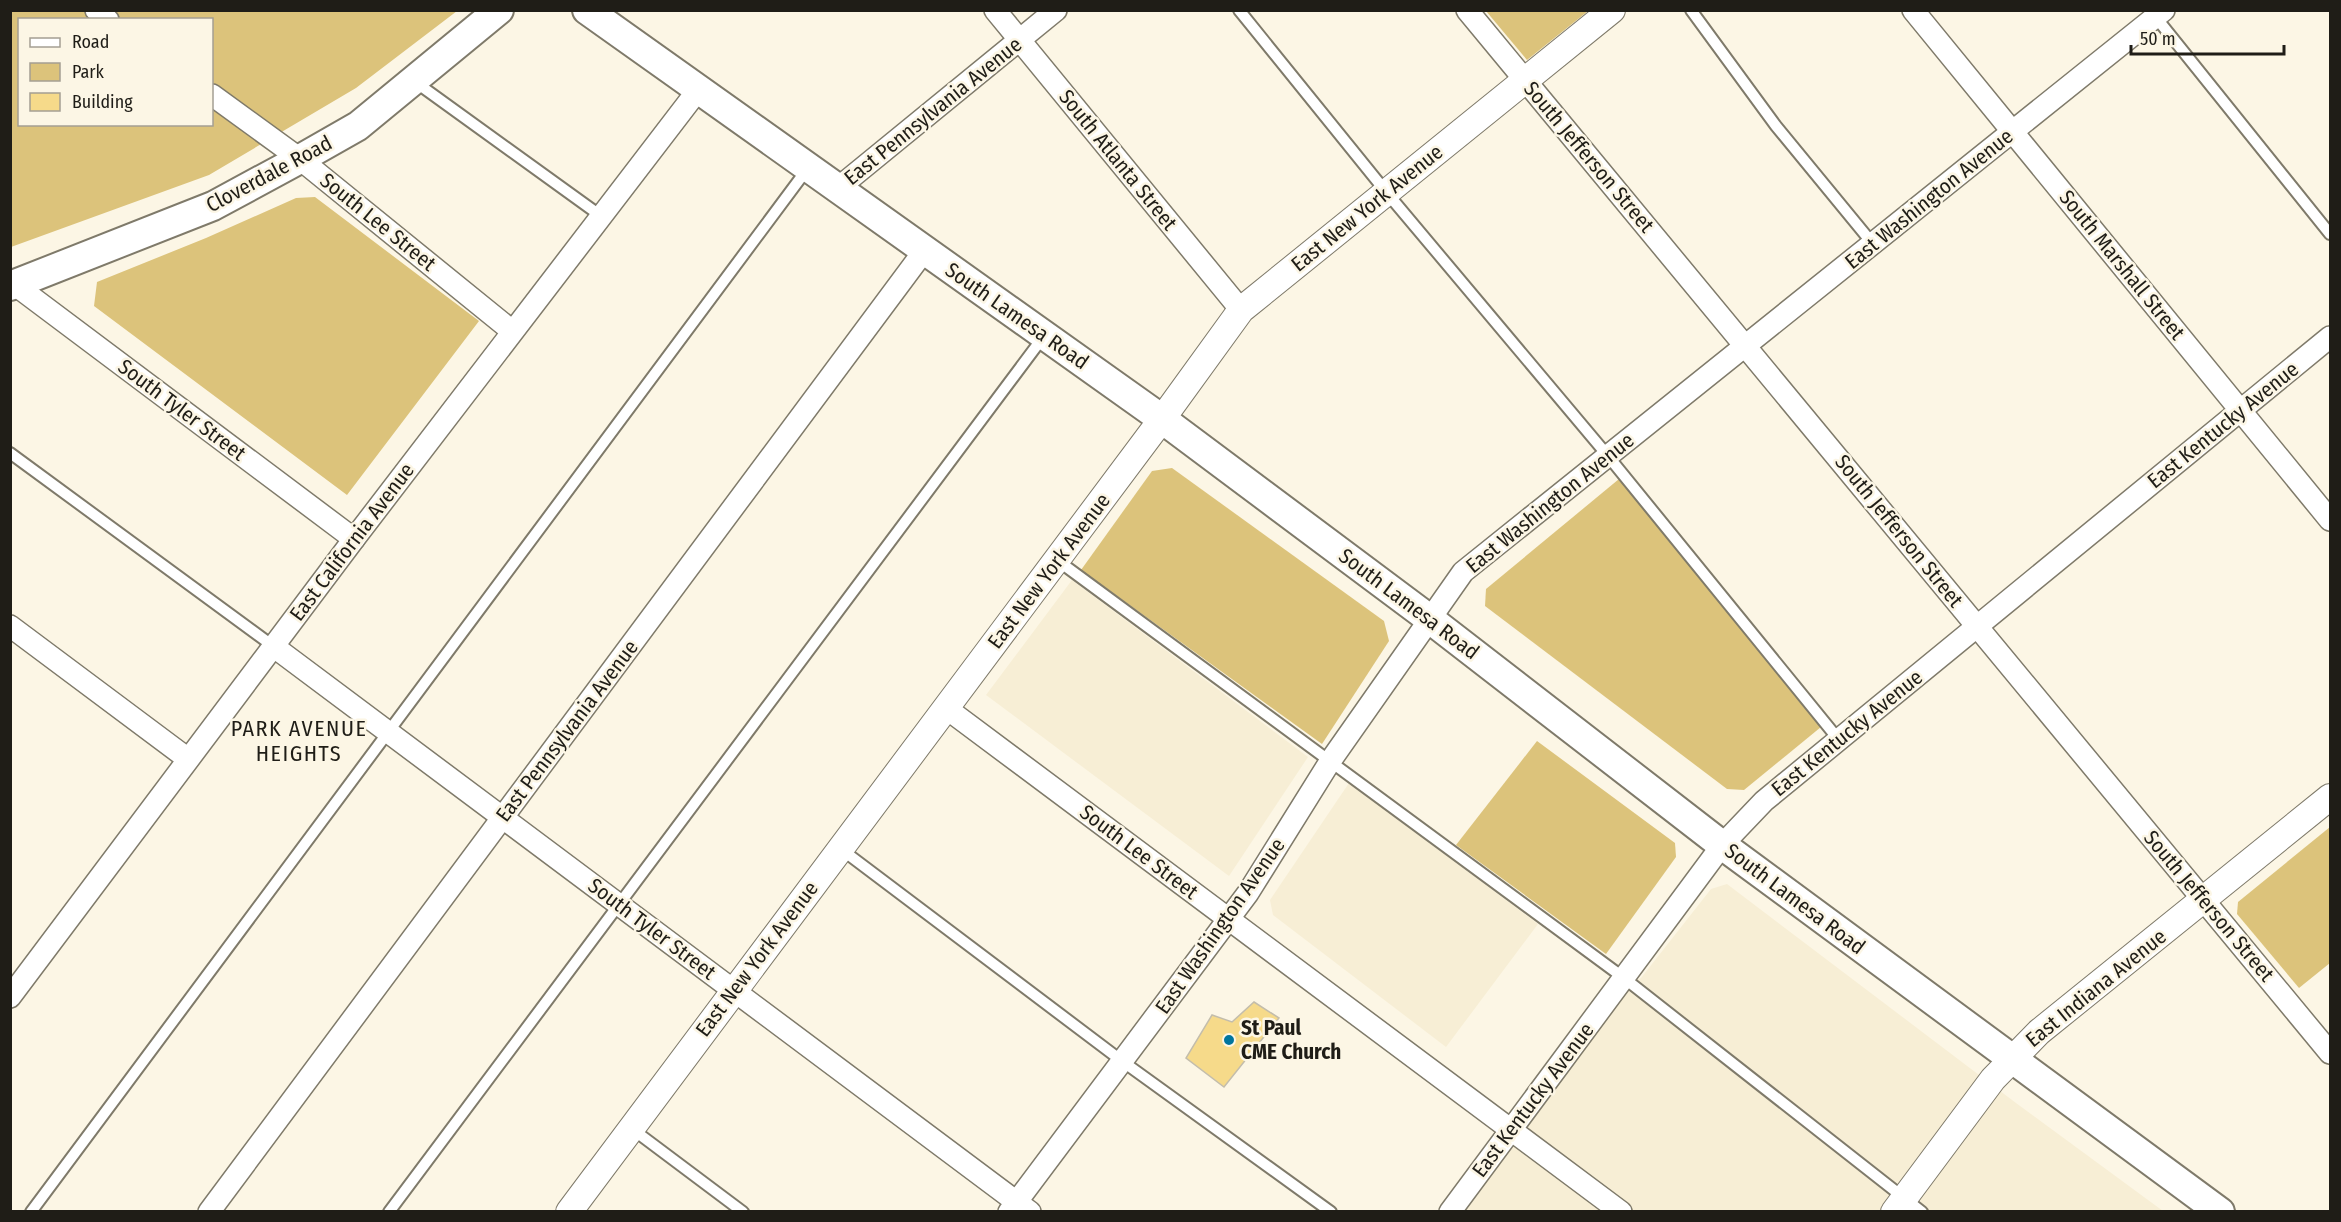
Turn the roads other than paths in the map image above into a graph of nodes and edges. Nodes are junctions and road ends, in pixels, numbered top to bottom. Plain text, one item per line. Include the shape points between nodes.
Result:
1 (499, 10) edge
2 (587, 10) edge
3 (995, 10) edge
4 (1056, 10) edge
5 (1239, 10) edge
6 (1467, 10) edge
7 (1612, 10) edge
8 (1690, 10) edge
9 (1913, 10) edge
10 (2156, 13) edge
11 (1019, 41) junction
12 (414, 81) junction
13 (1526, 81) junction
14 (698, 90) junction
15 (213, 96) edge
16 (2012, 132) junction
17 (300, 159) junction
18 (808, 168) junction
19 (837, 189) junction
20 (1387, 193) junction
21 (601, 216) junction
22 (2331, 234) edge
23 (1873, 244) junction
24 (924, 251) junction
25 (12, 284) edge
26 (1241, 310) junction
27 (512, 331) junction
28 (1045, 336) junction
29 (2331, 337) edge
30 (1746, 345) junction
31 (2241, 410) junction
32 (1162, 419) junction
33 (10, 453) edge
34 (1608, 456) junction
35 (2331, 520) edge
36 (354, 539) junction
37 (1057, 560) junction
38 (1431, 620) junction
39 (10, 626) edge
40 (1978, 627) junction
41 (273, 646) junction
42 (946, 708) junction
43 (389, 733) junction
44 (1839, 740) junction
45 (188, 759) junction
46 (1331, 760) junction
47 (2331, 797) edge
48 (502, 818) junction
49 (1723, 844) junction
50 (841, 849) junction
51 (2205, 900) junction
52 (620, 905) junction
53 (1229, 919) junction
54 (18, 973) edge
55 (1624, 978) junction
56 (734, 990) junction
57 (10, 997) edge
58 (2331, 1053) edge
59 (2011, 1059) junction
60 (1122, 1061) junction
61 (631, 1128) junction
62 (1511, 1130) junction
63 (1907, 1207) edge
64 (1019, 1208) edge
65 (31, 1212) edge
66 (208, 1212) edge
67 (389, 1212) edge
68 (569, 1212) edge
69 (743, 1212) edge
70 (1331, 1212) edge
71 (1450, 1212) edge
72 (1621, 1212) edge
73 (2220, 1212) edge

1 - 12 main road, Cloverdale Road
2 - 14 main road, South Lamesa Road
3 - 11 street, South Atlanta Street
4 - 11 street, East Pennsylvania Avenue
5 - 20 lane
6 - 13 street, South Jefferson Street
7 - 13 street, East New York Avenue
8 - 23 lane via 1776,126
9 - 16 street, South Marshall Street
10 - 16 street, East Washington Avenue
10 - 22 lane
11 - 19 street, East Pennsylvania Avenue
11 - 26 street, South Atlanta Street
12 - 17 main road, Cloverdale Road via 357,126
12 - 21 lane
13 - 20 street, East New York Avenue
13 - 30 street, South Jefferson Street
14 - 18 main road, South Lamesa Road
14 - 21 street, East California Avenue
15 - 17 street, South Lee Street
16 - 23 street, East Washington Avenue
16 - 31 street, South Marshall Street
17 - 25 main road, Cloverdale Road via 213,206
17 - 27 street, South Lee Street
18 - 19 main road, South Lamesa Road
18 - 43 lane
19 - 24 main road, South Lamesa Road
20 - 26 street, East New York Avenue
20 - 34 lane
21 - 27 street, East California Avenue
23 - 30 street, East Washington Avenue
24 - 28 main road, South Lamesa Road
24 - 48 street, East Pennsylvania Avenue
25 - 36 street, South Tyler Street
26 - 32 street, East New York Avenue
27 - 36 street, East California Avenue
28 - 32 main road, South Lamesa Road
28 - 52 lane
29 - 31 street, East Kentucky Avenue
30 - 34 street, East Washington Avenue
30 - 40 street, South Jefferson Street
31 - 35 street, South Marshall Street
31 - 40 street, East Kentucky Avenue
32 - 37 street, East New York Avenue
32 - 38 main road, South Lamesa Road
33 - 41 lane
34 - 38 street, East Washington Avenue via 1463,573
34 - 44 lane
36 - 41 street, East California Avenue
37 - 42 street, East New York Avenue
37 - 46 lane
38 - 46 street, East Washington Avenue
38 - 49 main road, South Lamesa Road
39 - 45 street
40 - 44 street, East Kentucky Avenue
40 - 51 street, South Jefferson Street
41 - 43 street, South Tyler Street
41 - 45 street, East California Avenue
42 - 50 street, East New York Avenue
42 - 53 street, South Lee Street
43 - 48 street, South Tyler Street
43 - 65 lane
44 - 49 street, East Kentucky Avenue via 1764,801
45 - 54 street, East California Avenue
46 - 53 street, East Washington Avenue
46 - 55 lane
47 - 51 street, East Indiana Avenue
48 - 52 street, South Tyler Street
48 - 66 street, East Pennsylvania Avenue
49 - 55 street, East Kentucky Avenue
49 - 59 main road, South Lamesa Road
50 - 56 street, East New York Avenue
50 - 60 lane
51 - 58 street, South Jefferson Street
51 - 59 street, East Indiana Avenue via 2039,1032
52 - 56 street, South Tyler Street
52 - 67 lane
53 - 60 street, East Washington Avenue
53 - 62 street, South Lee Street
54 - 57 street, East California Avenue
55 - 62 street, East Kentucky Avenue
55 - 63 lane
56 - 61 street, East New York Avenue
56 - 64 street, South Tyler Street
59 - 63 street, East Indiana Avenue via 1993,1079
59 - 73 main road, South Lamesa Road
60 - 64 street, East Washington Avenue
60 - 70 lane
61 - 68 street, East New York Avenue
61 - 69 lane
62 - 71 street, East Kentucky Avenue
62 - 72 street, South Lee Street

